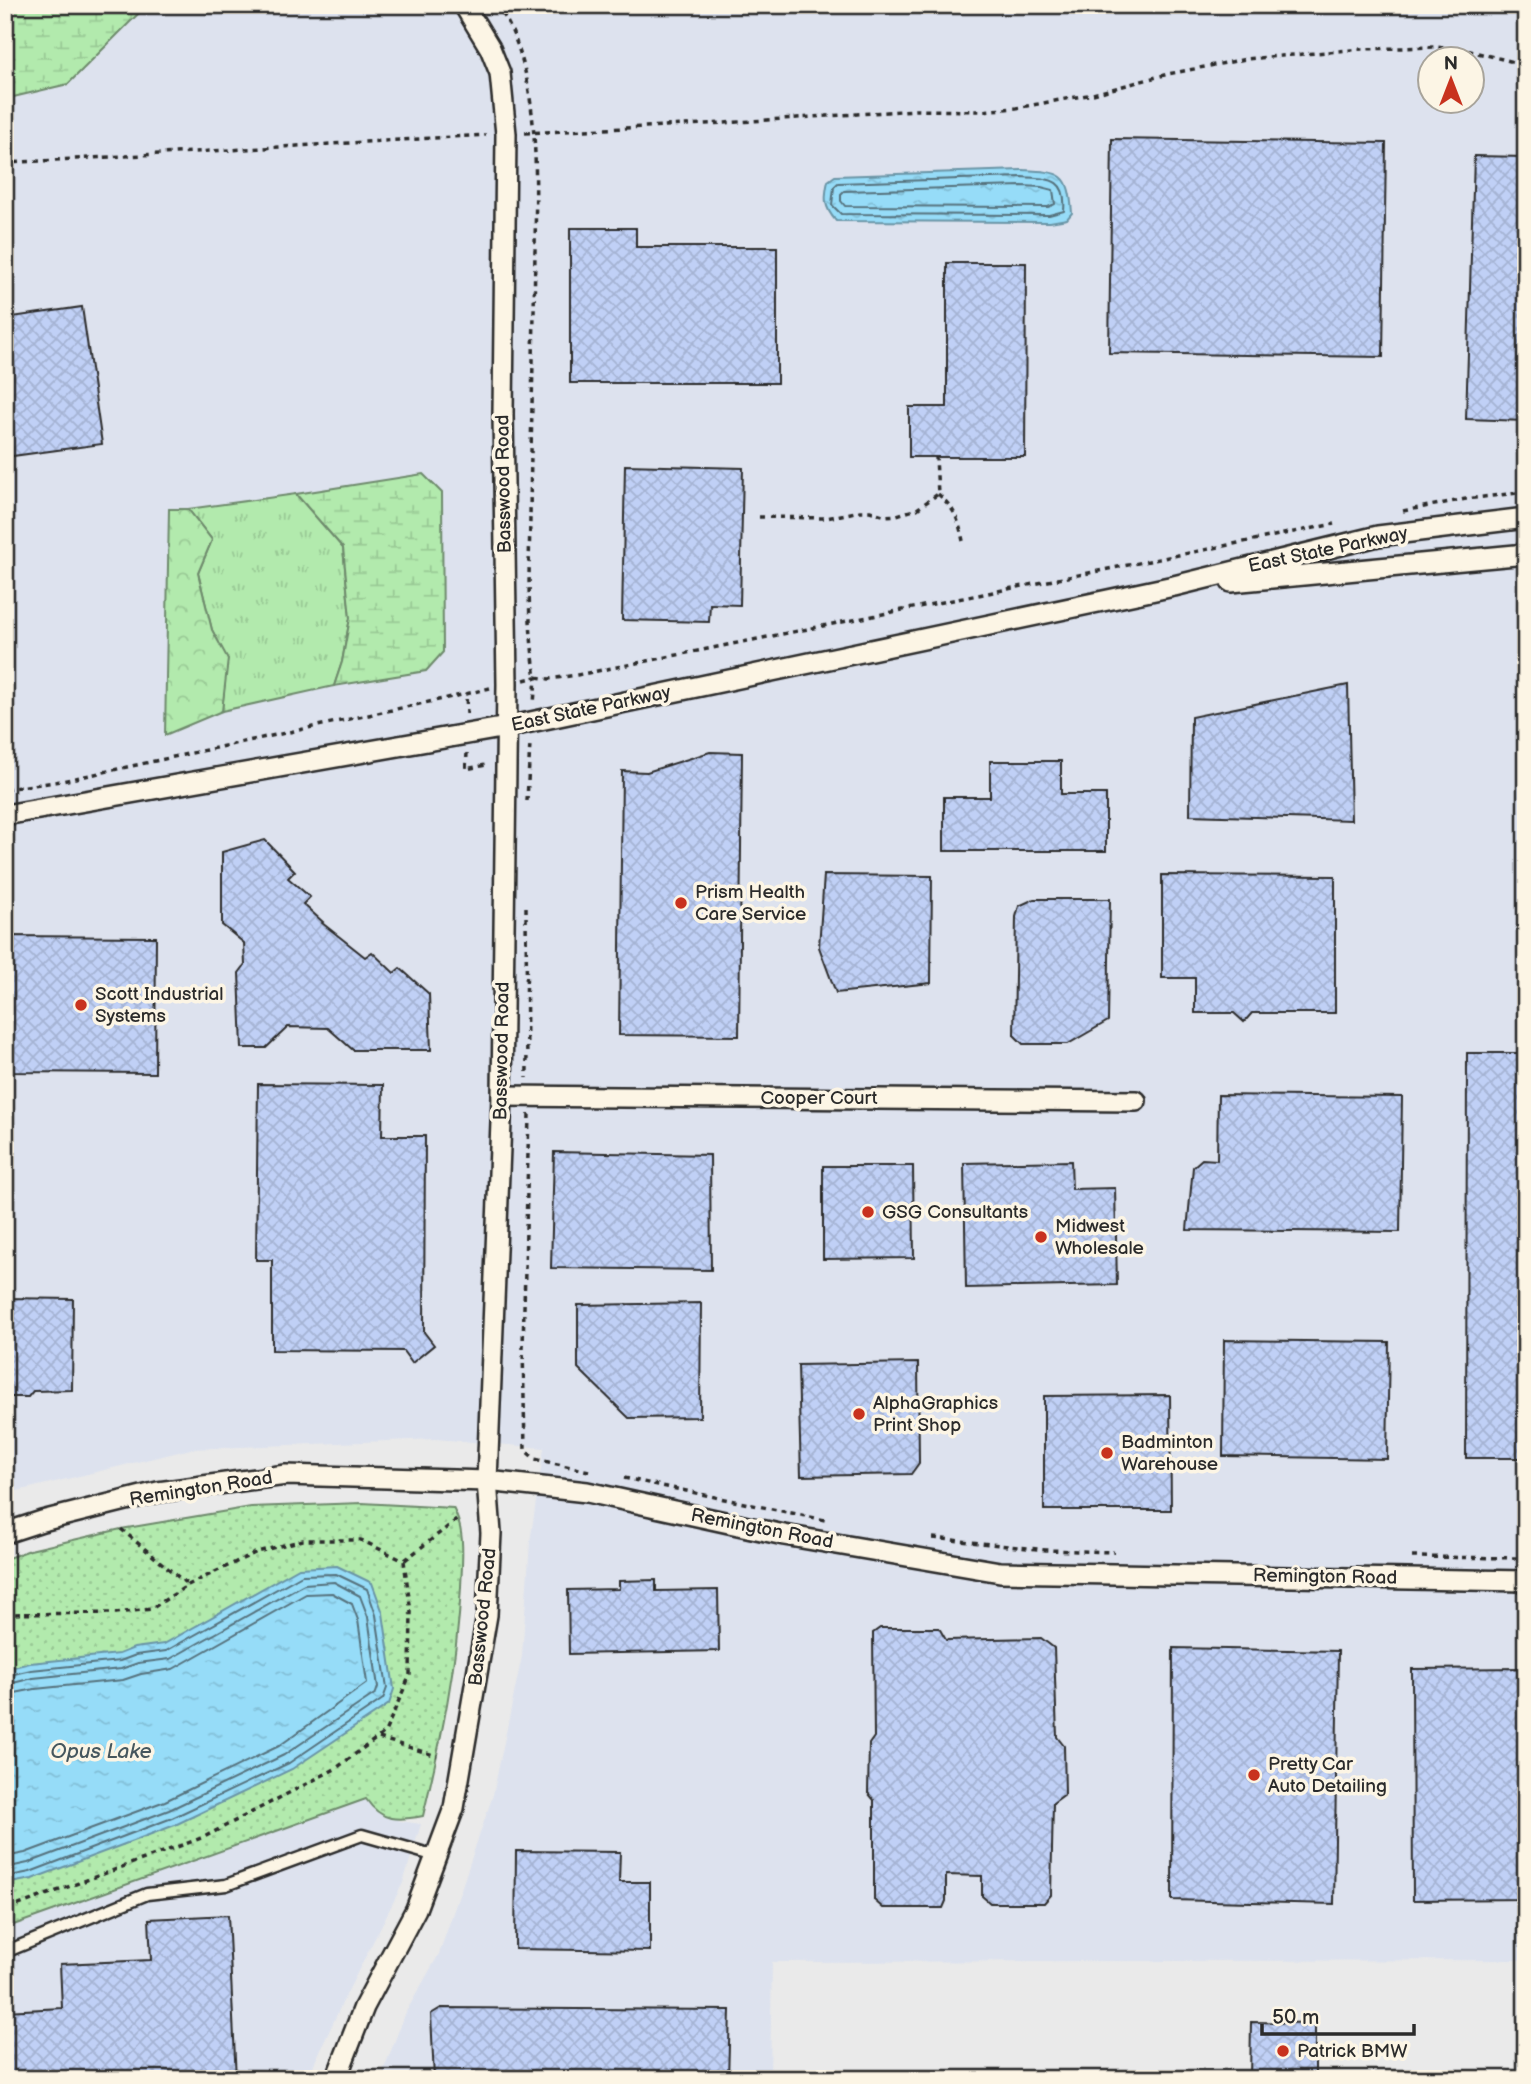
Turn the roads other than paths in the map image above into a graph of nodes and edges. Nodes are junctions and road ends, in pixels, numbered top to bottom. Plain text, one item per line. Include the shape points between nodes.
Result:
1 (464, 5) edge
2 (1526, 519) edge
3 (1526, 554) edge
4 (1174, 586) junction
5 (506, 727) junction
6 (5, 815) edge
7 (502, 1096) junction
8 (1136, 1101) dead end
9 (487, 1481) junction
10 (5, 1533) edge
11 (1526, 1581) edge
12 (436, 1856) junction
13 (5, 1952) edge
14 (336, 2079) edge

1 - 5 street, Basswood Road via 500,73 506,134
2 - 4 street, East State Parkway via 1378,536
3 - 4 street, East State Parkway
4 - 5 street, East State Parkway
5 - 6 street, East State Parkway
5 - 7 street, Basswood Road
7 - 8 street, Cooper Court
7 - 9 street, Basswood Road
9 - 10 street, Remington Road via 286,1475 158,1492
9 - 11 street, Remington Road via 587,1492 785,1535 1000,1572
9 - 12 street, Basswood Road via 491,1533 487,1615 454,1808
12 - 13 lane via 362,1835 226,1885 147,1894
12 - 14 street, Basswood Road via 416,1909 364,2007

